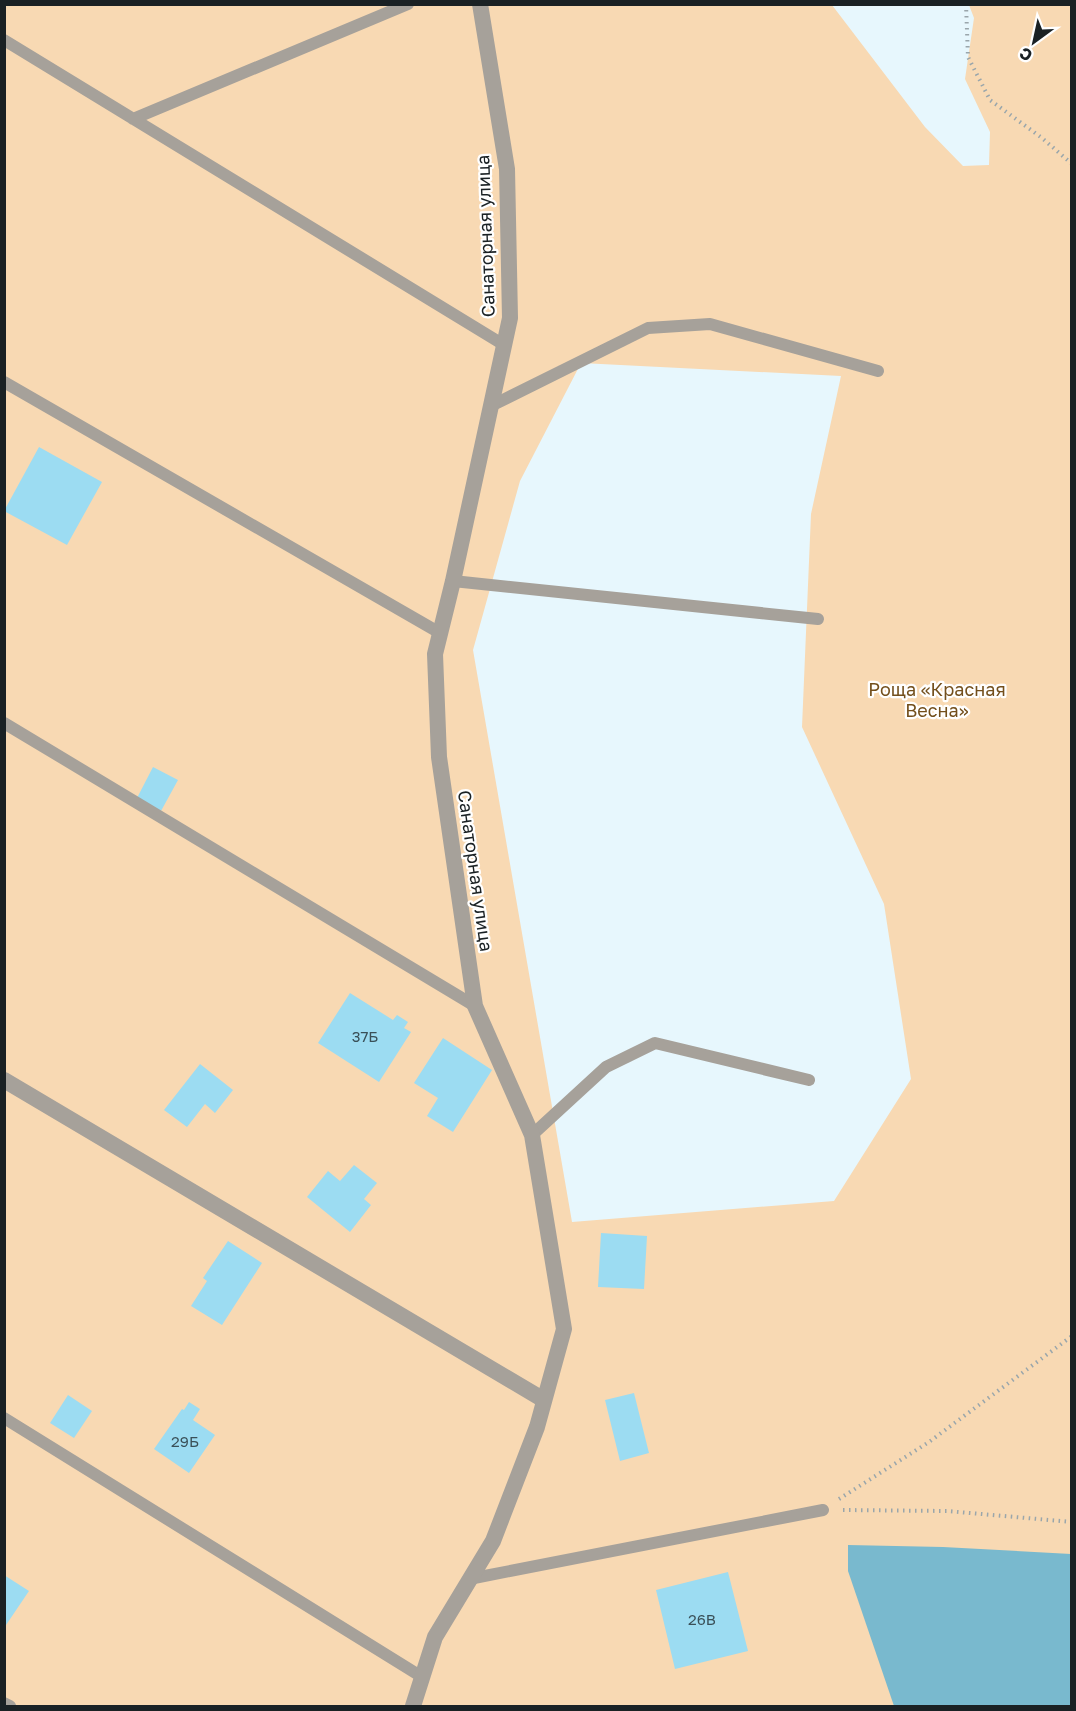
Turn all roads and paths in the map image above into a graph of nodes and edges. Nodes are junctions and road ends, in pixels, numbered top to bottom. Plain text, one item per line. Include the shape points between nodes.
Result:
1 (408, 4) edge
2 (480, 4) edge
3 (966, 4) edge
4 (4, 40) edge
5 (134, 119) junction
6 (1071, 165) edge
7 (504, 345) junction
8 (878, 371) dead end
9 (4, 382) edge
10 (491, 406) junction
11 (453, 581) junction
12 (818, 619) dead end
13 (440, 633) junction
14 (4, 723) edge
15 (475, 1006) junction
16 (4, 1080) edge
17 (809, 1080) dead end
18 (532, 1135) junction
19 (1071, 1336) edge
20 (544, 1401) junction
21 (4, 1418) edge
22 (823, 1510) junction
23 (1071, 1522) edge
24 (469, 1579) junction
25 (422, 1677) junction
26 (4, 1703) edge
27 (10, 1707) edge
28 (413, 1707) edge

1 - 5 lane
2 - 7 street, Санаторная улица via 507,169 510,318
3 - 6 path via 968,57 990,100
4 - 5 lane
5 - 7 lane
7 - 10 street, Санаторная улица
8 - 10 lane via 710,324 648,328
9 - 13 lane
10 - 11 street, Санаторная улица
11 - 12 lane
11 - 13 street, Санаторная улица
13 - 15 street, Санаторная улица via 435,654 439,757
14 - 15 lane
15 - 18 street, Санаторная улица
16 - 20 street
17 - 18 lane via 655,1043 606,1067
18 - 20 street, Санаторная улица via 564,1329
19 - 22 path via 929,1442
20 - 24 street, Санаторная улица via 493,1540
21 - 25 lane
22 - 23 path via 948,1511
22 - 24 lane
24 - 25 street, Санаторная улица via 435,1637
25 - 28 street, Санаторная улица
26 - 27 lane

